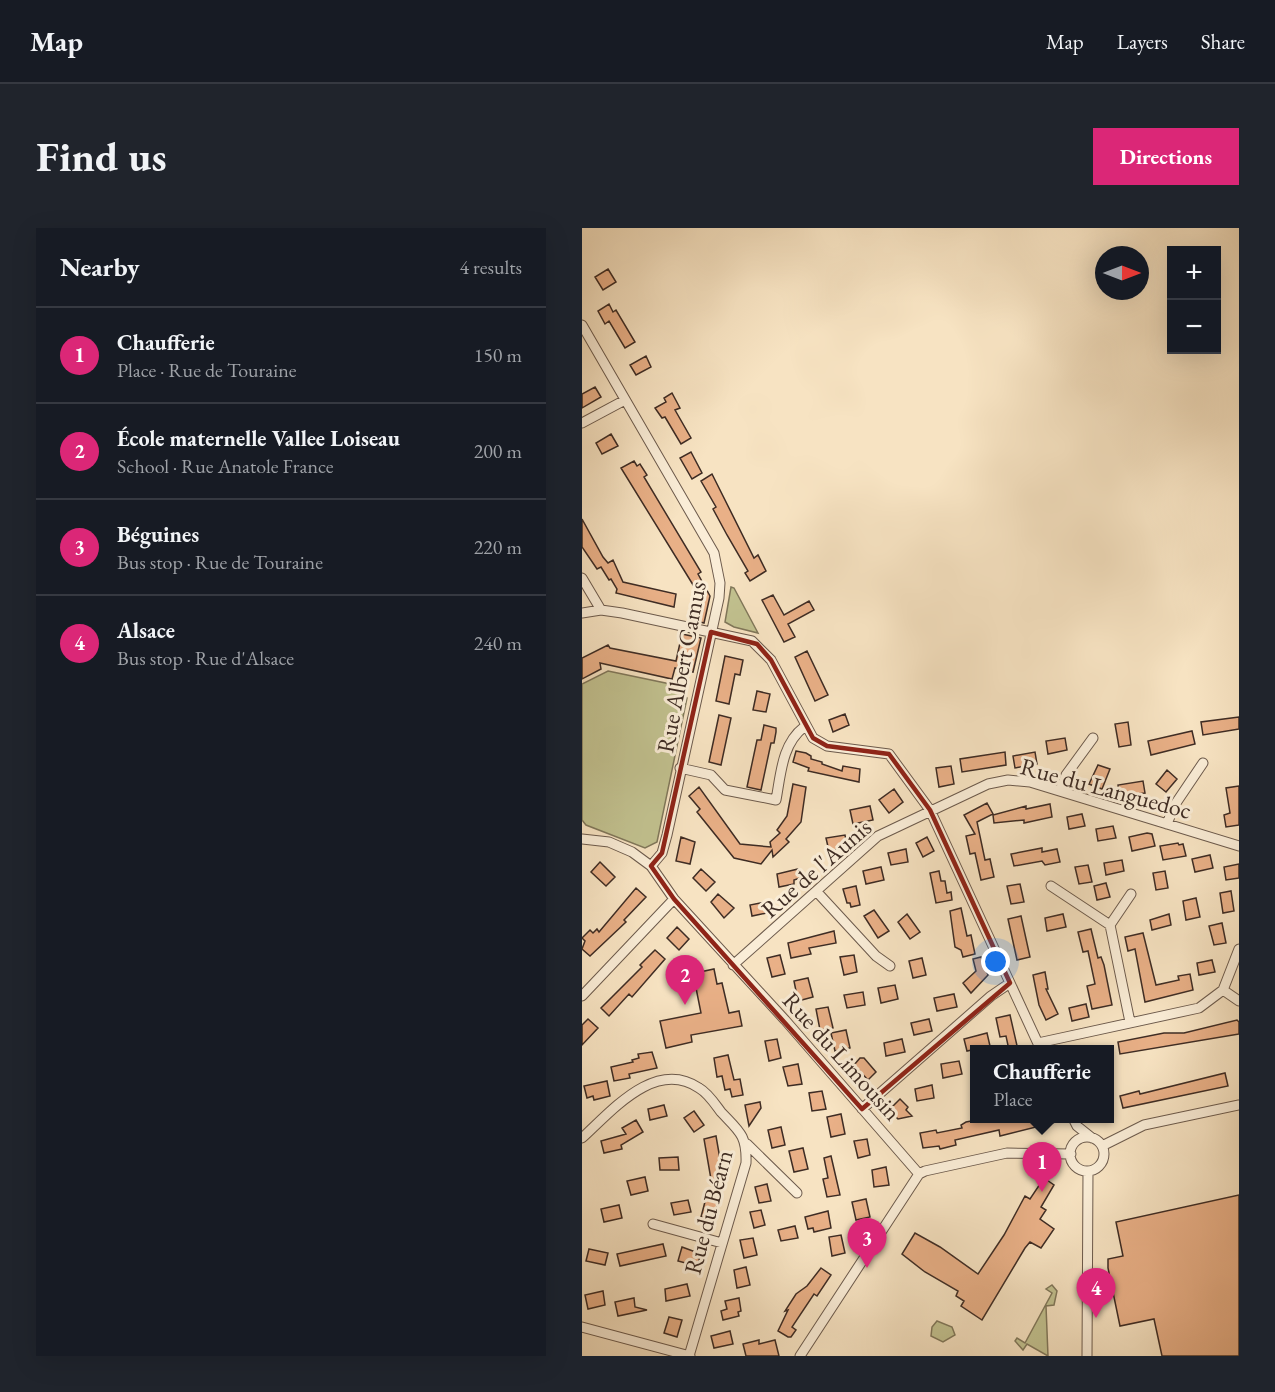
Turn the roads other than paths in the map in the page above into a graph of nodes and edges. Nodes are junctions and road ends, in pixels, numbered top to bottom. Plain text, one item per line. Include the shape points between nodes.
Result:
1 (582, 325) edge
2 (625, 400) junction
3 (582, 423) edge
4 (582, 578) edge
5 (600, 610) junction
6 (582, 613) edge
7 (711, 632) junction
8 (804, 727) junction
9 (1093, 738) dead end
10 (1203, 764) dead end
11 (680, 768) junction
12 (1060, 791) junction
13 (930, 810) junction
14 (1167, 824) junction
15 (582, 840) edge
16 (1239, 846) edge
17 (651, 866) junction
18 (1051, 886) dead end
19 (817, 892) junction
20 (1131, 894) dead end
21 (674, 899) junction
22 (1110, 925) junction
23 (1239, 949) edge
24 (733, 965) junction
25 (890, 966) dead end
26 (1010, 983) junction
27 (1223, 990) junction
28 (582, 996) edge
29 (1239, 1000) edge
30 (1130, 1022) junction
31 (1040, 1045) edge
32 (1044, 1045) edge
33 (1239, 1105) edge
34 (862, 1109) junction
35 (1075, 1123) edge
36 (1076, 1123) edge
37 (582, 1138) edge
38 (1092, 1138) junction
39 (747, 1144) junction
40 (1102, 1146) junction
41 (1072, 1150) junction
42 (1088, 1171) junction
43 (919, 1174) junction
44 (797, 1194) dead end
45 (653, 1224) dead end
46 (722, 1243) junction
47 (582, 1327) edge
48 (689, 1356) edge
49 (800, 1356) edge
50 (1087, 1356) edge

1 - 2 street, Rue Albert Camus
2 - 3 street
2 - 7 street, Rue Albert Camus via 714,553 720,583
4 - 5 street
5 - 6 street
5 - 7 street
7 - 8 street via 743,638 764,651
7 - 11 street, Rue Albert Camus
8 - 11 street via 787,747 776,800 725,790 711,775
8 - 13 street via 827,746 889,754
9 - 12 street via 1066,775
10 - 14 street via 1174,806
11 - 17 street, Rue Albert Camus via 662,853
12 - 13 street, Rue du Languedoc via 1030,782 998,781
12 - 14 street, Rue du Languedoc
13 - 19 street, Rue de l'Aunis via 878,836
13 - 26 street
14 - 16 street, Rue du Languedoc
15 - 17 street via 609,842
17 - 21 street, Rue du Limousin
18 - 22 street
19 - 24 street, Rue de l'Aunis
19 - 25 street
20 - 22 street
21 - 24 street, Rue du Limousin
21 - 28 street
22 - 30 street
23 - 27 street
24 - 34 street, Rue du Limousin
26 - 31 street
26 - 34 street
27 - 29 street
27 - 30 street via 1199,1008
30 - 32 street
33 - 40 street via 1144,1125
34 - 43 street, Rue du Limousin
35 - 41 street
36 - 38 street
37 - 39 street, Rue du Béarn via 635,1091 668,1080 700,1088
38 - 40 street
38 - 41 street via 1081,1139
39 - 44 street
39 - 46 street, Rue du Béarn via 746,1163
40 - 42 street via 1103,1161
41 - 42 street via 1076,1167
41 - 43 street via 1007,1153
42 - 50 street
43 - 49 street
45 - 46 street
46 - 48 street, Rue du Béarn
47 - 48 street

